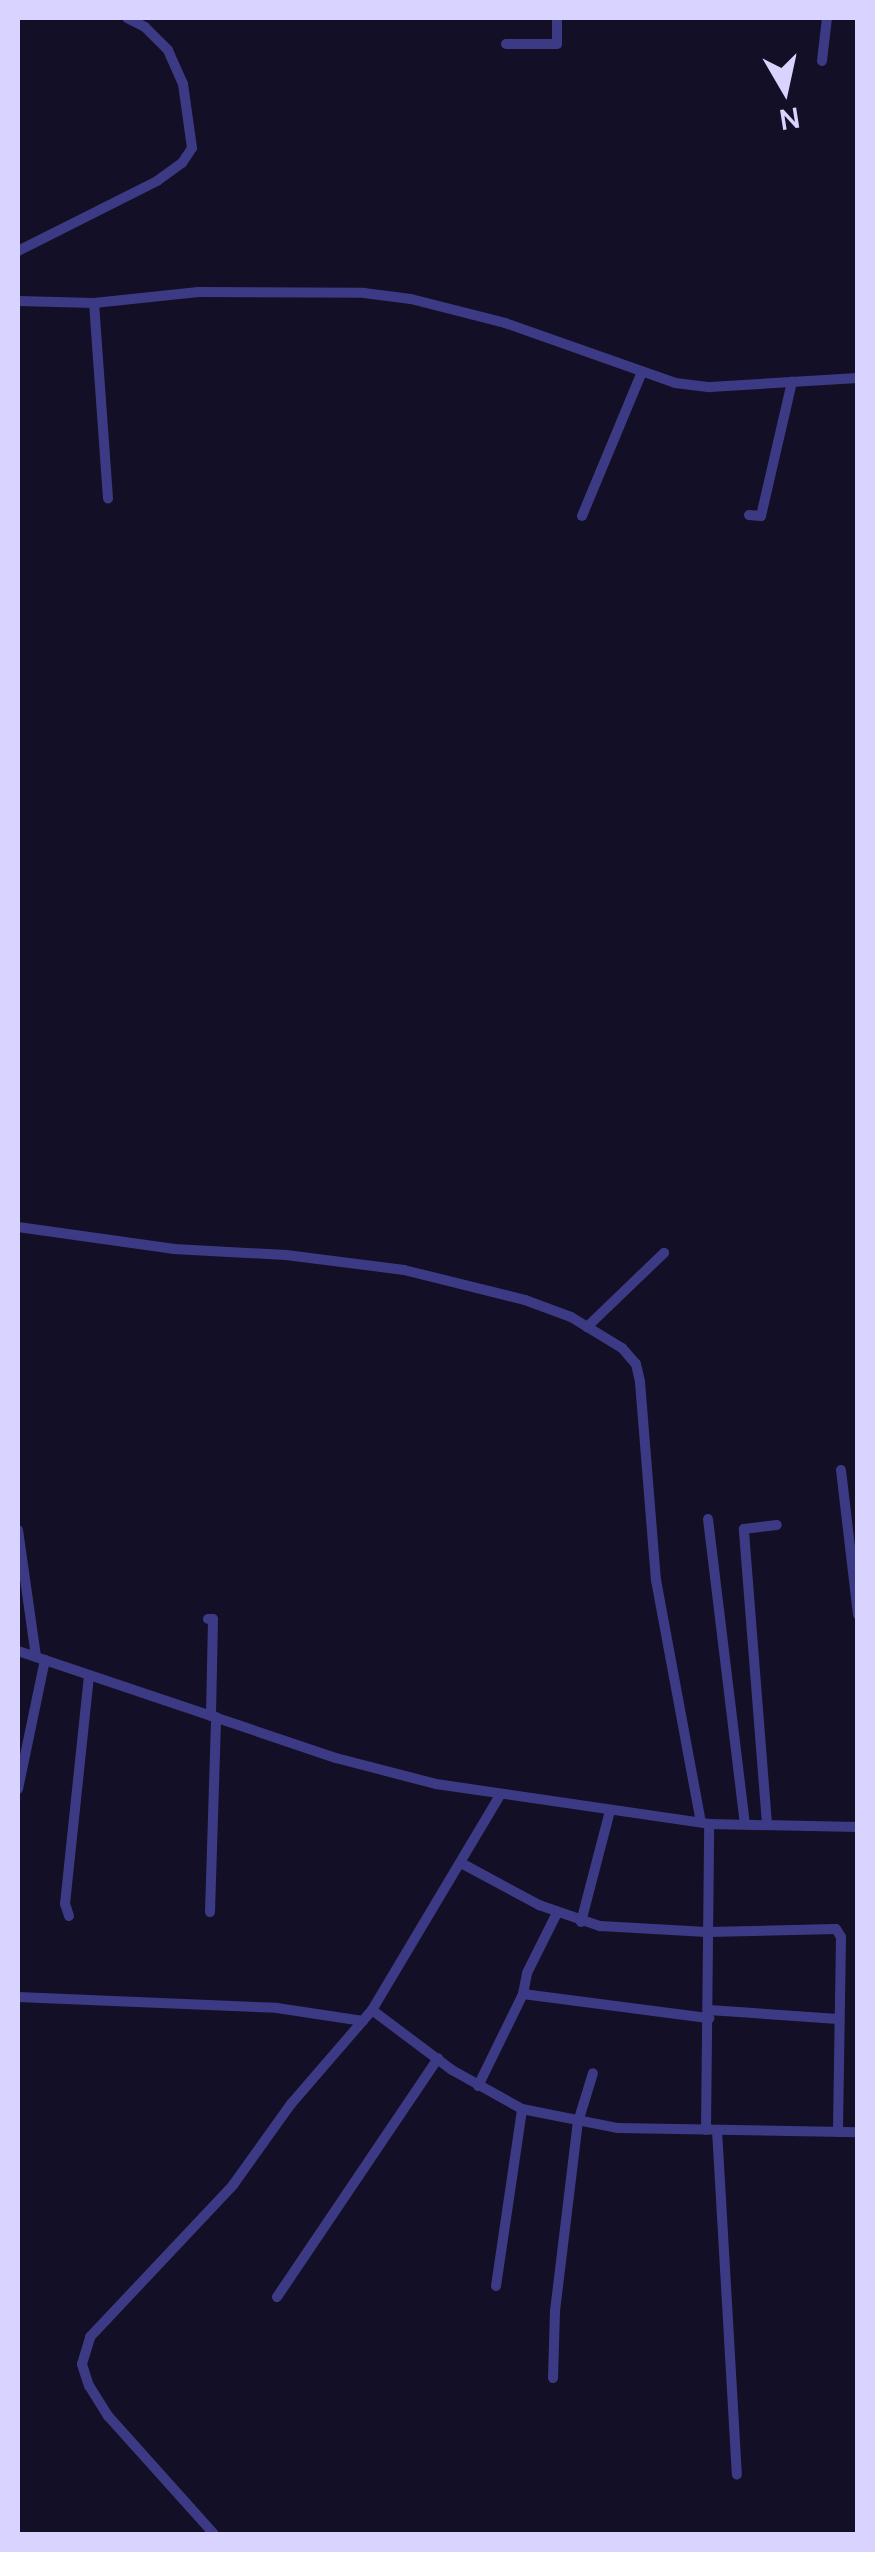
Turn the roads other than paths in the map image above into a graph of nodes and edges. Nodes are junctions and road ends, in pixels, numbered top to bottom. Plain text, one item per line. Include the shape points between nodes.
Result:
1 (127, 18) edge
2 (556, 18) edge
3 (827, 18) edge
4 (506, 44) dead end
5 (822, 61) dead end
6 (18, 251) edge
7 (18, 301) edge
8 (94, 302) junction
9 (642, 372) junction
10 (858, 378) edge
11 (792, 382) junction
12 (108, 498) dead end
13 (582, 516) dead end
14 (748, 516) dead end
15 (18, 1227) edge
16 (664, 1254) dead end
17 (587, 1327) junction
18 (842, 1470) dead end
19 (708, 1518) dead end
20 (776, 1525) dead end
21 (18, 1530) edge
22 (858, 1615) edge
23 (208, 1618) dead end
24 (18, 1651) edge
25 (40, 1658) junction
26 (89, 1676) junction
27 (214, 1716) junction
28 (18, 1789) edge
29 (500, 1795) junction
30 (610, 1811) junction
31 (705, 1823) junction
32 (744, 1823) junction
33 (767, 1824) junction
34 (858, 1827) edge
35 (461, 1863) junction
36 (210, 1912) dead end
37 (558, 1913) junction
38 (69, 1916) dead end
39 (581, 1922) junction
40 (708, 1932) junction
41 (523, 1994) junction
42 (18, 1998) edge
43 (372, 2010) junction
44 (709, 2014) junction
45 (838, 2019) junction
46 (363, 2021) junction
47 (438, 2058) junction
48 (594, 2074) dead end
49 (478, 2086) junction
50 (522, 2109) junction
51 (578, 2122) junction
52 (711, 2130) junction
53 (838, 2132) junction
54 (858, 2132) edge
55 (496, 2286) dead end
56 (277, 2297) dead end
57 (553, 2378) dead end
58 (737, 2474) dead end
59 (214, 2534) edge

1 - 6 street via 168,50 183,84 192,148 157,180
2 - 4 street via 556,44
3 - 5 street
7 - 8 street
8 - 9 street via 198,292 411,299 548,336
8 - 12 street
9 - 11 street via 710,387
9 - 13 street
10 - 11 street
11 - 14 street via 761,516
15 - 17 street via 404,1270 525,1300
16 - 17 street
17 - 31 street via 636,1364 656,1580
18 - 22 street
19 - 32 street
20 - 33 street via 744,1528
21 - 25 street
23 - 27 street
24 - 25 street
25 - 26 street
25 - 28 street
26 - 27 street
26 - 38 street via 64,1904
27 - 29 street via 388,1773
27 - 36 street
29 - 30 street
29 - 35 street
30 - 31 street
30 - 39 street
31 - 32 street
31 - 40 street
32 - 33 street
33 - 34 street
35 - 37 street
35 - 43 street
37 - 39 street
37 - 41 street via 527,1972
39 - 40 street
40 - 44 street
40 - 45 street via 836,1929
41 - 44 street
41 - 49 street
42 - 46 street via 277,2008
43 - 46 street
43 - 47 street
44 - 45 street
44 - 52 street
45 - 53 street
46 - 59 street via 291,2104 234,2185 90,2337 82,2364 108,2416
47 - 49 street
47 - 56 street
48 - 51 street
49 - 50 street
50 - 51 street
50 - 55 street
51 - 52 street
51 - 57 street
52 - 53 street
52 - 58 street
53 - 54 street

